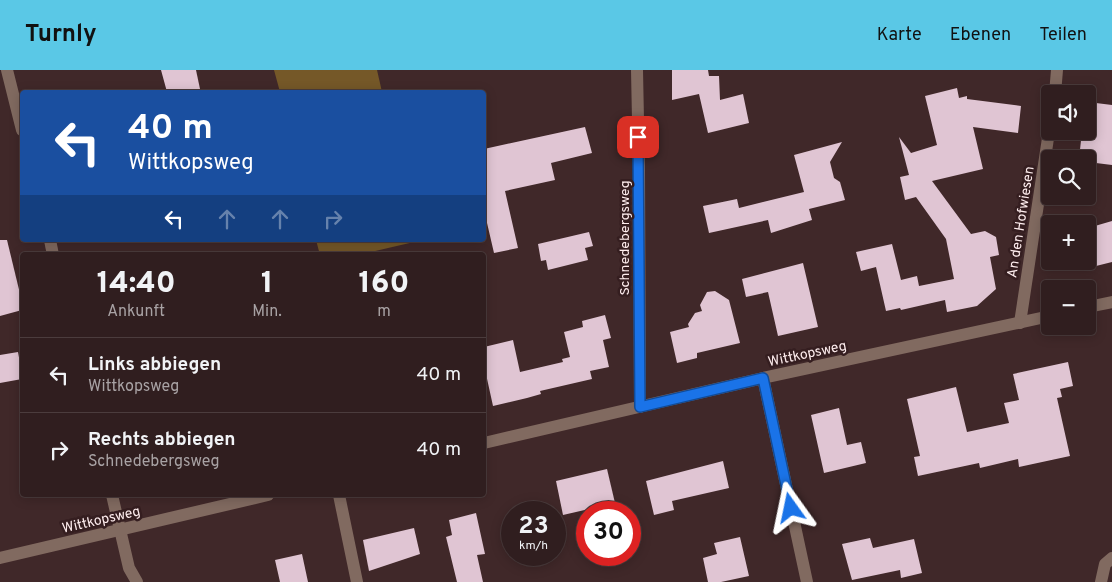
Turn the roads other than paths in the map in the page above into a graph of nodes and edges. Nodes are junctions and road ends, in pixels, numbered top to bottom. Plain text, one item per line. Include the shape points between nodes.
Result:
1 (637, 70) edge
2 (1057, 70) edge
3 (6, 77) edge
4 (1056, 85) edge
5 (20, 123) edge
6 (1048, 140) edge
7 (1112, 302) edge
8 (1096, 306) edge
9 (1041, 318) edge
10 (1020, 323) junction
11 (763, 378) junction
12 (640, 407) junction
13 (486, 443) edge
14 (113, 497) edge
15 (260, 497) edge
16 (339, 497) edge
17 (121, 530) junction
18 (0, 558) edge
19 (1112, 558) edge
20 (136, 582) edge
21 (357, 582) edge
22 (807, 582) edge
23 (1101, 582) edge

1 - 12 street, Schnedebergsweg
2 - 4 street
3 - 5 street
6 - 10 street, An den Hofwiesen
7 - 8 street
9 - 10 street, Wittkopsweg
10 - 11 street, Wittkopsweg
11 - 12 street, Wittkopsweg
11 - 22 street
12 - 13 street, Wittkopsweg
14 - 17 street
15 - 17 street, Wittkopsweg
16 - 21 street
17 - 18 street, Wittkopsweg
17 - 20 street via 129,568
19 - 23 street via 1105,564

